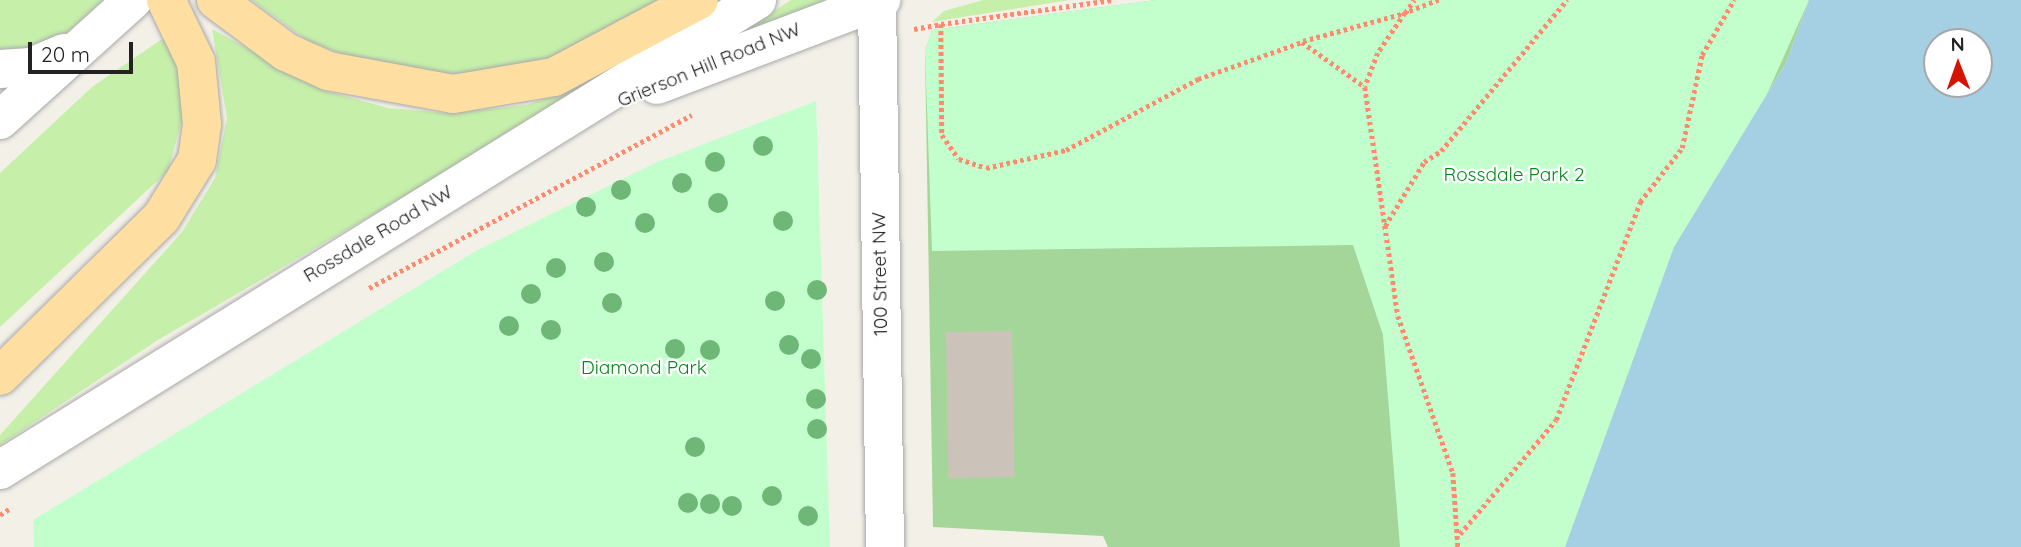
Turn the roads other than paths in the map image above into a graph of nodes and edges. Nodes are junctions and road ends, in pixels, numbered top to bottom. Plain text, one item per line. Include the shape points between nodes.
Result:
1 (133, 0) edge
2 (166, 0) edge
3 (216, 0) edge
4 (699, 0) edge
5 (757, 0) edge
6 (879, 1) edge
7 (79, 46) junction
8 (0, 69) edge
9 (0, 120) edge
10 (540, 137) junction
11 (0, 376) edge
12 (0, 470) edge
13 (885, 547) edge

1 - 7 street
2 - 11 main road via 196,62 202,124 197,160 161,218
3 - 4 main road via 286,52 328,71 453,94 554,77
5 - 10 street, Rossdale Road NW
6 - 10 street, Grierson Hill Road NW via 738,51
6 - 13 street, 100 Street NW
7 - 8 street via 31,67
7 - 9 street
10 - 12 street, Rossdale Road NW via 163,363

